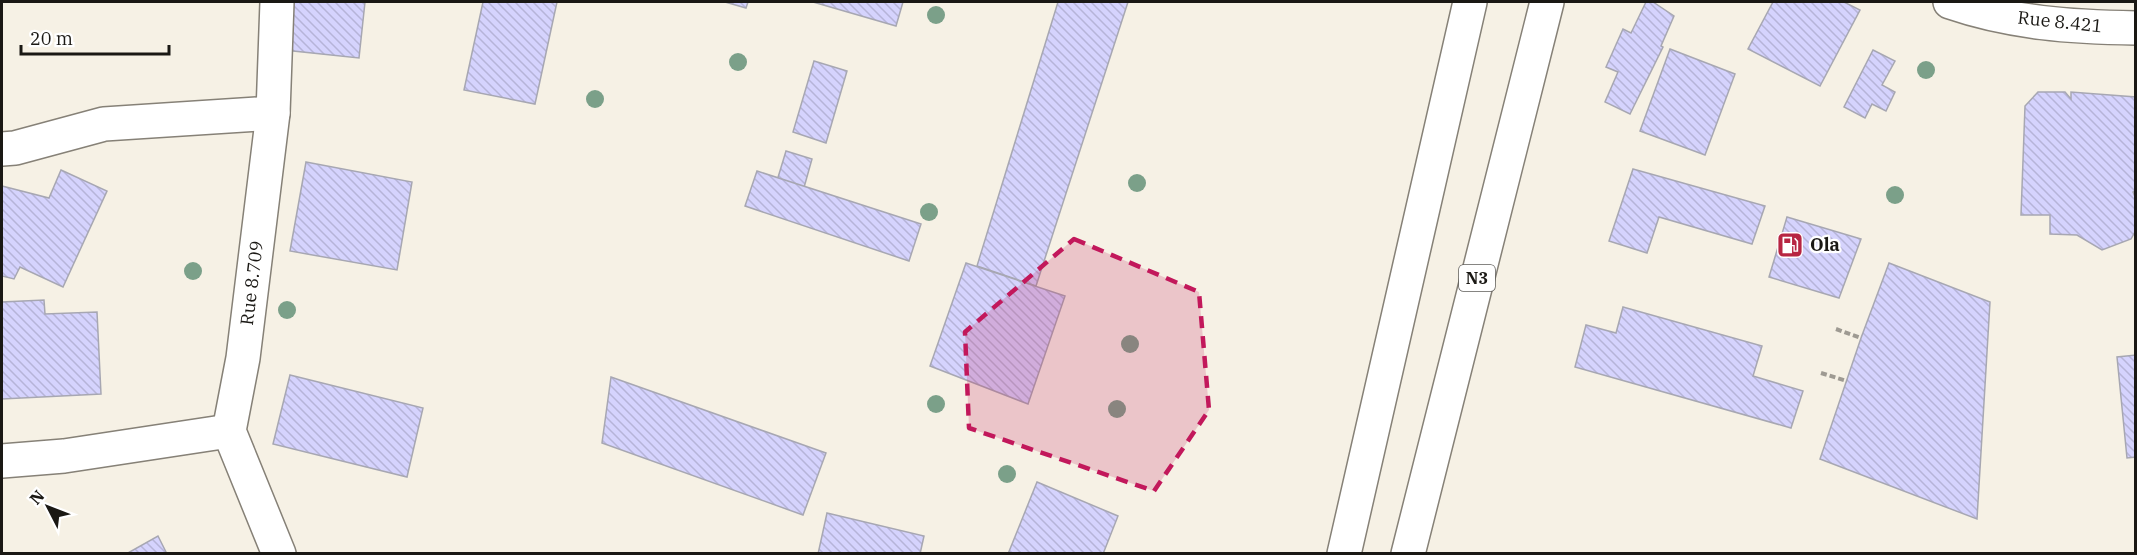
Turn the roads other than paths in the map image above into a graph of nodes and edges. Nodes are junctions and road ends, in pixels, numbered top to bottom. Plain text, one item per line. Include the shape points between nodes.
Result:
1 (277, 2) edge
2 (1470, 2) edge
3 (1547, 2) edge
4 (1950, 2) edge
5 (2136, 28) edge
6 (273, 113) junction
7 (2, 149) edge
8 (229, 431) junction
9 (2, 461) edge
10 (279, 554) edge
11 (1344, 554) edge
12 (1408, 554) edge

1 - 6 main road, Rue 8.709
2 - 11 main road
3 - 12 main road, N3
4 - 5 main road, Rue 8.421 via 1984,13 2072,27
6 - 7 main road via 104,124
6 - 8 main road, Rue 8.709 via 243,358
8 - 9 main road via 64,456
8 - 10 main road

